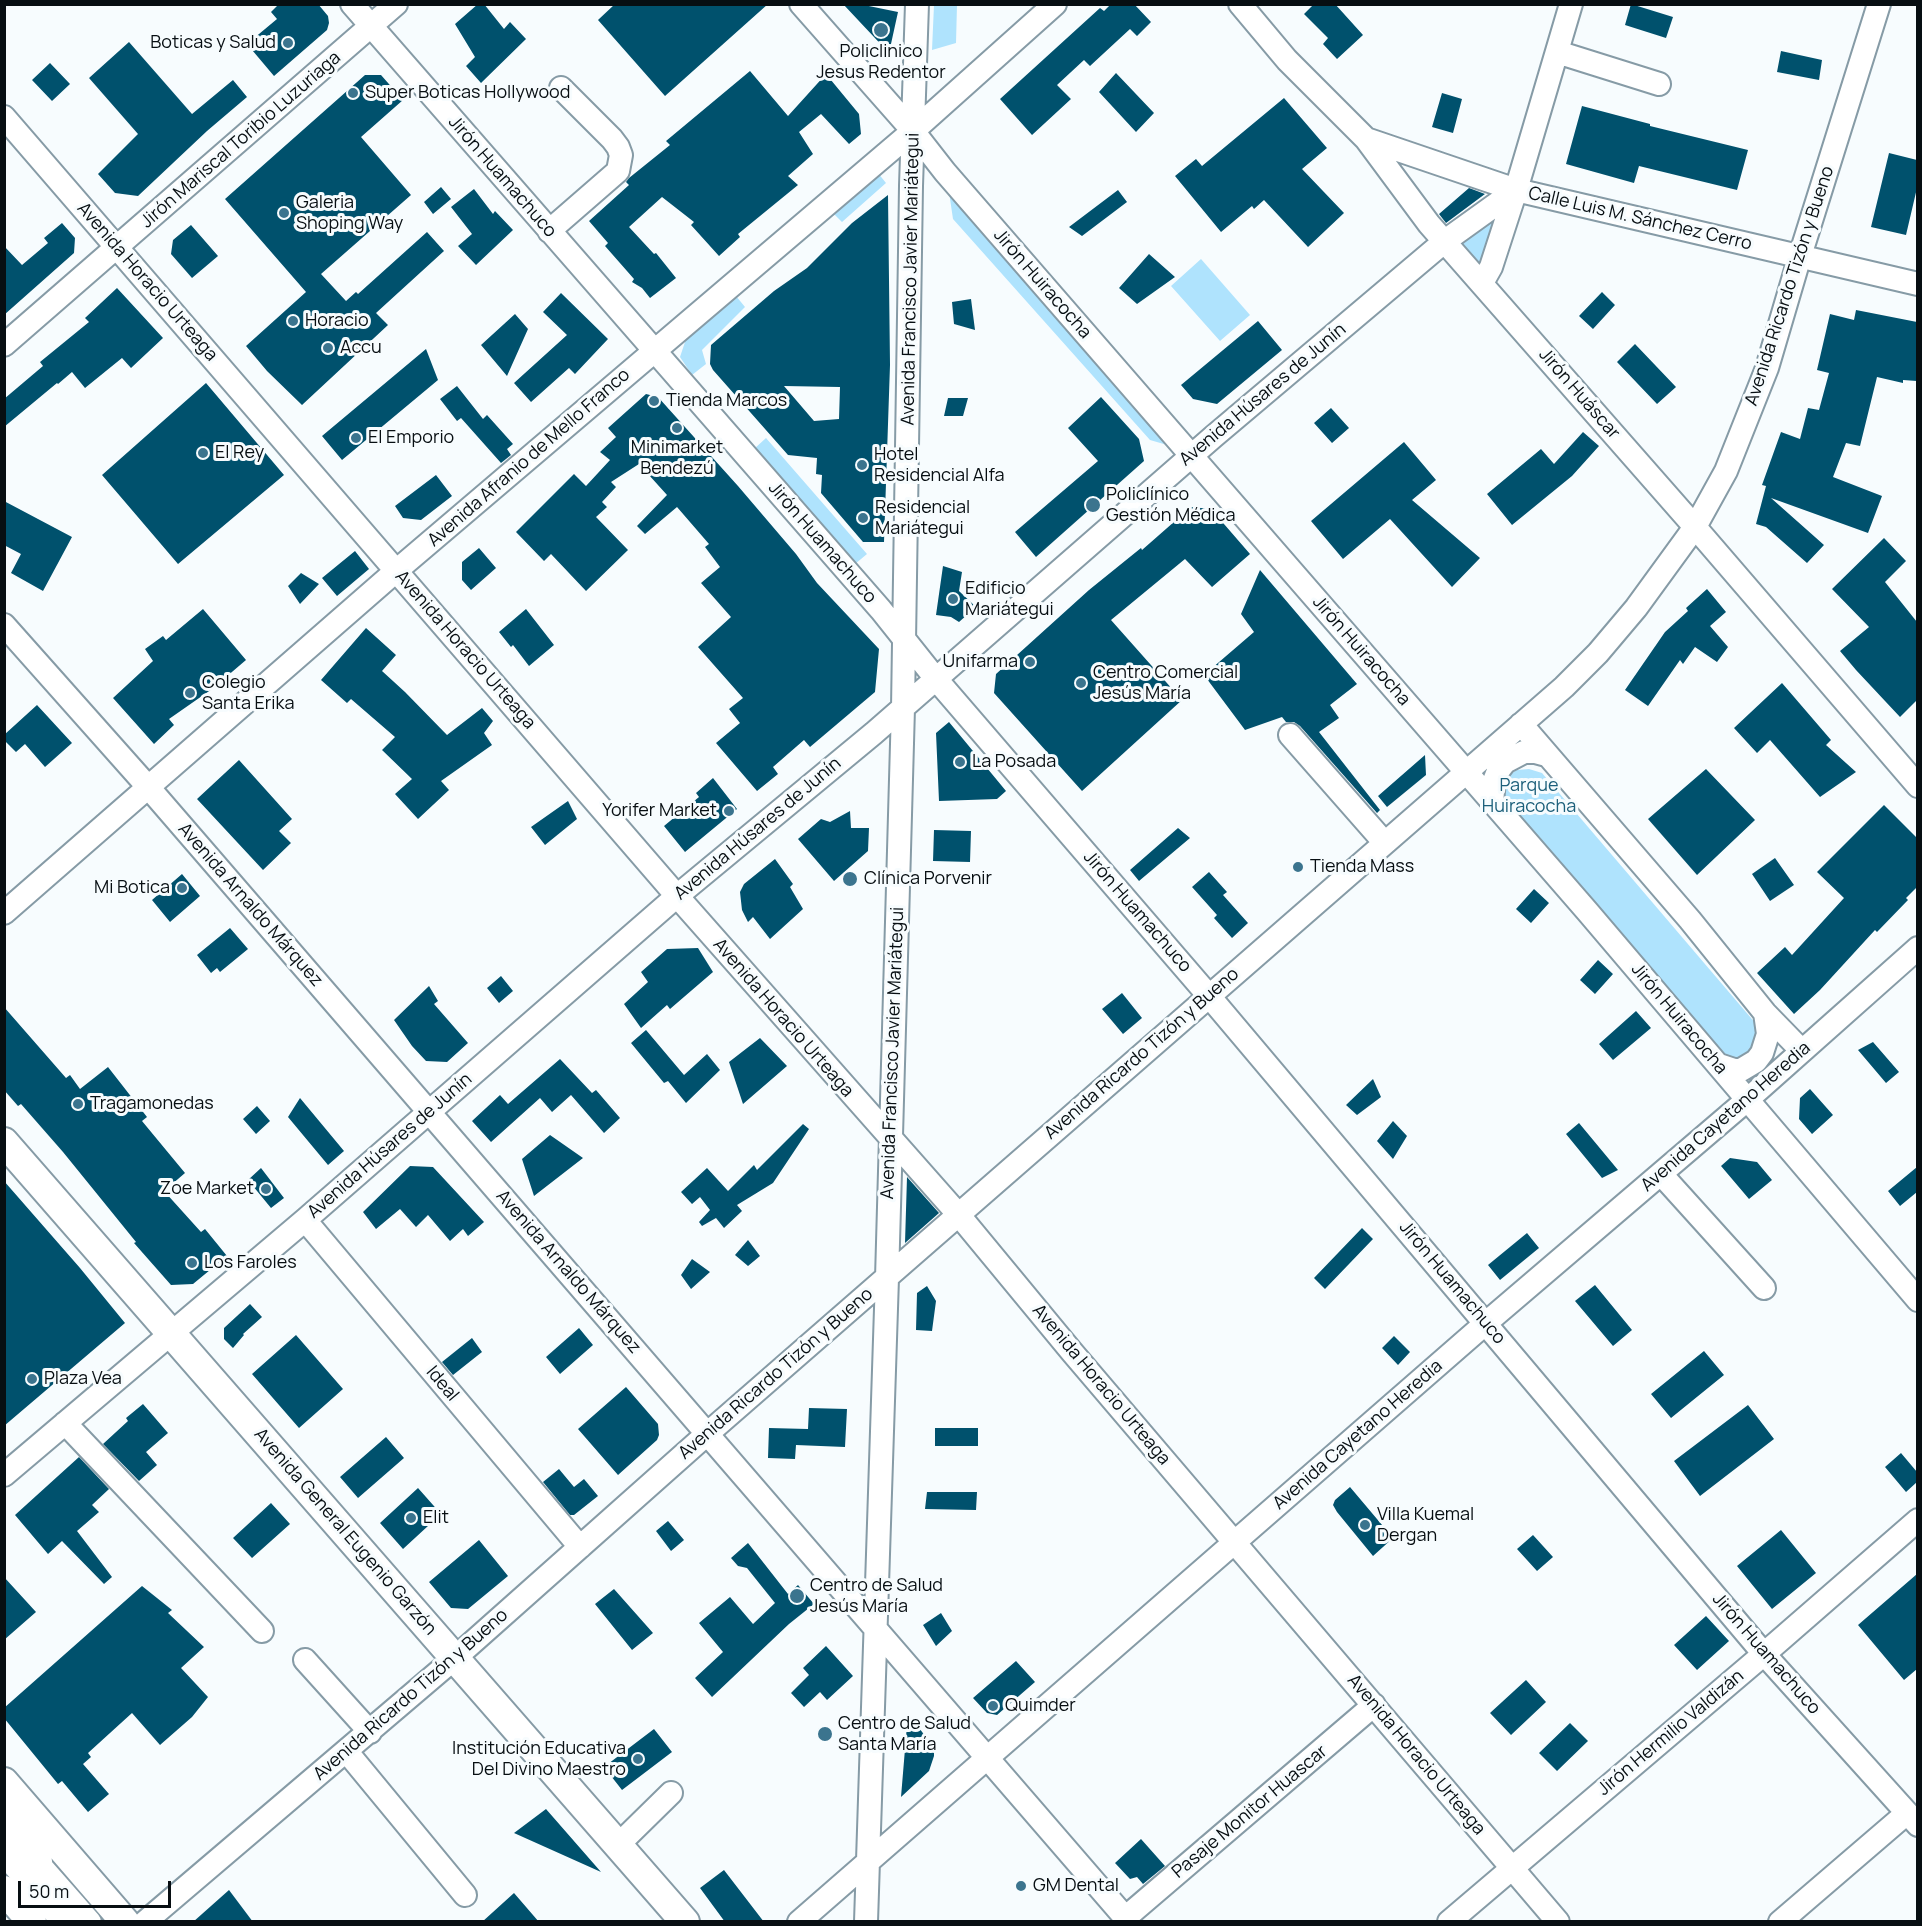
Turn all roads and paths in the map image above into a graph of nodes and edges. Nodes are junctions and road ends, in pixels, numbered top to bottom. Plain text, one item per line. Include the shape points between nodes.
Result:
1 (352, 4) edge
2 (396, 4) edge
3 (801, 4) edge
4 (917, 4) edge
5 (1055, 4) edge
6 (1240, 4) edge
7 (1571, 4) edge
8 (1879, 4) edge
9 (371, 27) junction
10 (1557, 52) junction
11 (1659, 84) dead end
12 (561, 88) dead end
13 (4, 117) edge
14 (913, 131) junction
15 (1366, 139) junction
16 (1516, 190) junction
17 (549, 231) junction
18 (1445, 241) junction
19 (118, 248) junction
20 (1800, 256) junction
21 (1482, 283) junction
22 (1917, 284) edge
23 (4, 345) edge
24 (654, 350) junction
25 (1191, 456) junction
26 (1695, 527) junction
27 (396, 571) junction
28 (4, 625) edge
29 (904, 639) junction
30 (936, 679) junction
31 (903, 708) junction
32 (1521, 724) junction
33 (1290, 735) dead end
34 (1546, 755) junction
35 (1466, 771) junction
36 (1917, 786) edge
37 (149, 788) junction
38 (1492, 802) junction
39 (1384, 842) junction
40 (677, 897) junction
41 (4, 913) edge
42 (1917, 948) edge
43 (1209, 996) junction
44 (1765, 1013) junction
45 (1802, 1051) junction
46 (1719, 1065) junction
47 (1747, 1100) junction
48 (429, 1112) junction
49 (891, 1140) junction
50 (4, 1142) edge
51 (1661, 1174) junction
52 (958, 1214) junction
53 (304, 1220) junction
54 (887, 1278) junction
55 (1764, 1288) dead end
56 (1917, 1300) edge
57 (1485, 1323) junction
58 (171, 1334) junction
59 (65, 1424) junction
60 (707, 1434) junction
61 (4, 1475) edge
62 (1917, 1520) edge
63 (1236, 1542) junction
64 (580, 1547) junction
65 (876, 1629) junction
66 (262, 1631) dead end
67 (1764, 1654) junction
68 (455, 1658) junction
69 (305, 1660) dead end
70 (1374, 1705) junction
71 (370, 1732) junction
72 (347, 1752) junction
73 (987, 1757) junction
74 (8, 1786) edge
75 (671, 1793) dead end
76 (1912, 1819) edge
77 (4, 1824) edge
78 (618, 1845) junction
79 (4, 1854) edge
80 (38, 1862) junction
81 (867, 1864) junction
82 (1512, 1868) junction
83 (4, 1890) edge
84 (465, 1895) dead end
85 (1127, 1920) edge
86 (32, 1922) edge
87 (63, 1922) edge
88 (90, 1922) edge
89 (125, 1922) edge
90 (145, 1922) edge
91 (685, 1922) edge
92 (799, 1922) edge
93 (866, 1922) edge
94 (1449, 1922) edge
95 (1558, 1922) edge
96 (1780, 1922) edge

1 - 9 street, Jirón Huamachuco
2 - 9 street, Jirón Mariscal Toribio Luzuriaga
3 - 14 street, Jirón Huiracocha
4 - 14 street, Avenida Francisco Javier Mariátegui
5 - 14 street, Avenida Afranio de Mello Franco
6 - 15 street, Jirón Huáscar via 1287,60
7 - 10 street
8 - 20 street, Avenida Ricardo Tizón y Bueno
9 - 17 street, Jirón Huamachuco
9 - 19 street, Jirón Mariscal Toribio Luzuriaga
10 - 11 street
10 - 16 street
12 - 17 street via 612,139 621,155 618,171
13 - 19 street, Avenida Horacio Urteaga
14 - 24 street, Avenida Afranio de Mello Franco
14 - 25 street, Jirón Huiracocha
14 - 29 street, Avenida Francisco Javier Mariátegui
15 - 16 street, Calle Luis M. Sánchez Cerro
15 - 18 street, Jirón Huáscar
16 - 18 street, Avenida Húsares de Junín
16 - 20 street, Calle Luis M. Sánchez Cerro
16 - 21 street
17 - 24 street, Jirón Huamachuco
18 - 21 street, Jirón Huáscar
18 - 25 street, Avenida Húsares de Junín
19 - 23 street, Jirón Mariscal Toribio Luzuriaga
19 - 27 street, Avenida Horacio Urteaga
20 - 22 street, Calle Luis M. Sánchez Cerro
20 - 26 street, Avenida Ricardo Tizón y Bueno via 1767,368 1726,471
21 - 26 street, Jirón Huáscar
24 - 27 street, Avenida Afranio de Mello Franco
24 - 29 street, Jirón Huamachuco
25 - 30 street, Avenida Húsares de Junín
25 - 35 street, Jirón Huiracocha
26 - 32 street, Avenida Ricardo Tizón y Bueno via 1598,653
26 - 36 street, Jirón Huáscar
27 - 37 street, Avenida Afranio de Mello Franco
27 - 40 street, Avenida Horacio Urteaga
28 - 37 street, Avenida Arnaldo Márquez
29 - 30 street, Jirón Huamachuco
29 - 31 street, Avenida Francisco Javier Mariátegui
30 - 31 street, Avenida Húsares de Junín
30 - 43 street, Jirón Huamachuco
31 - 40 street, Avenida Húsares de Junín
31 - 49 street, Avenida Francisco Javier Mariátegui
32 - 34 street
32 - 35 street, Avenida Ricardo Tizón y Bueno
33 - 39 street
34 - 38 street via 1524,752 1505,762 1494,781
34 - 44 street via 1690,920
35 - 38 street, Jirón Huiracocha
35 - 39 street, Avenida Ricardo Tizón y Bueno
37 - 41 street, Avenida Afranio de Mello Franco
37 - 48 street, Avenida Arnaldo Márquez
38 - 46 street, Jirón Huiracocha
39 - 43 street, Avenida Ricardo Tizón y Bueno
40 - 48 street, Avenida Húsares de Junín
40 - 49 street, Avenida Horacio Urteaga
42 - 45 street, Avenida Cayetano Heredia
43 - 52 street, Avenida Ricardo Tizón y Bueno
43 - 57 street, Jirón Huamachuco
44 - 45 street
44 - 46 street via 1768,1034 1756,1061 1741,1070
45 - 47 street, Avenida Cayetano Heredia
46 - 47 street, Jirón Huiracocha
47 - 51 street, Avenida Cayetano Heredia
47 - 56 street, Jirón Huiracocha
48 - 53 street, Avenida Húsares de Junín
48 - 60 street, Avenida Arnaldo Márquez
49 - 52 street, Avenida Horacio Urteaga
49 - 54 street, Avenida Francisco Javier Mariátegui
50 - 58 main road, Avenida General Eugenio Garzón
51 - 55 street
51 - 57 street, Avenida Cayetano Heredia
52 - 54 street, Avenida Ricardo Tizón y Bueno
52 - 63 street, Avenida Horacio Urteaga
53 - 58 street, Avenida Húsares de Junín
53 - 64 street, Ideal
54 - 60 street, Avenida Ricardo Tizón y Bueno
54 - 65 street, Avenida Francisco Javier Mariátegui
57 - 63 street, Avenida Cayetano Heredia
57 - 67 street, Jirón Huamachuco
58 - 59 street, Avenida Húsares de Junín
58 - 68 main road, Avenida General Eugenio Garzón
59 - 61 street, Avenida Húsares de Junín
59 - 66 street
60 - 64 street, Avenida Ricardo Tizón y Bueno
60 - 65 street, Avenida Arnaldo Márquez
62 - 67 street, Jirón Hermilio Valdizán
63 - 70 street, Avenida Horacio Urteaga
63 - 73 street, Avenida Cayetano Heredia
64 - 68 street, Avenida Ricardo Tizón y Bueno
65 - 73 street, Avenida Arnaldo Márquez
65 - 81 street, Avenida Francisco Javier Mariátegui
67 - 76 street, Jirón Huamachuco
67 - 82 street, Jirón Hermilio Valdizán
68 - 71 street, Avenida Ricardo Tizón y Bueno
68 - 78 main road, Avenida General Eugenio Garzón
69 - 71 street
70 - 82 street, Avenida Horacio Urteaga
70 - 85 street, Pasaje Monitor Huascar
71 - 72 street, Avenida Ricardo Tizón y Bueno
72 - 84 street
72 - 90 street, Avenida Ricardo Tizón y Bueno
73 - 81 street, Avenida Cayetano Heredia
73 - 85 street, Avenida Arnaldo Márquez
74 - 80 main road
74 - 89 main road
75 - 78 street
76 - 96 street
77 - 80 street
78 - 91 main road, Avenida General Eugenio Garzón
79 - 87 street
80 - 88 street
81 - 92 street, Avenida Cayetano Heredia
81 - 93 street, Avenida Francisco Javier Mariátegui
82 - 94 street, Jirón Hermilio Valdizán
82 - 95 street, Avenida Horacio Urteaga
83 - 86 main road

